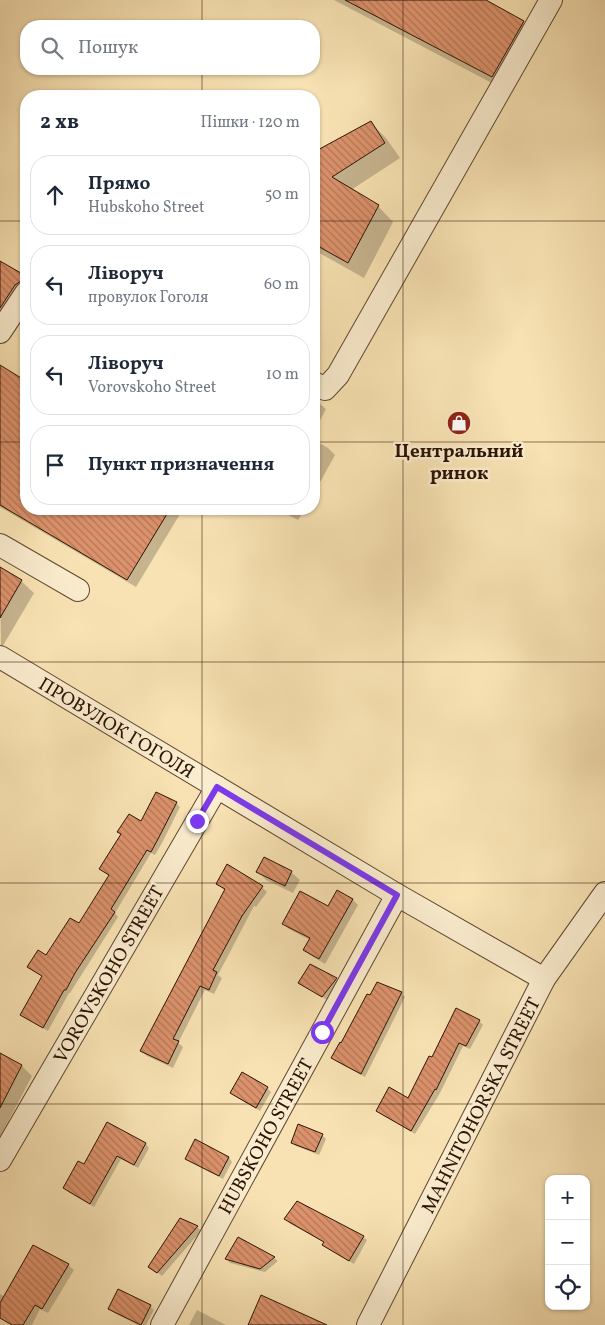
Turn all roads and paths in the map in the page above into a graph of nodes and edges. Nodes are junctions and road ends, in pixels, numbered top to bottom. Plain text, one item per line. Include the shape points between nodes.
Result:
1 (550, 0) edge
2 (20, 302) edge
3 (0, 332) edge
4 (320, 386) edge
5 (0, 545) edge
6 (78, 590) dead end
7 (0, 657) edge
8 (217, 787) junction
9 (605, 893) edge
10 (397, 895) junction
11 (544, 979) junction
12 (0, 1160) edge
13 (162, 1325) edge
14 (368, 1325) edge

1 - 4 street via 338,375 325,389
2 - 3 street
5 - 6 street
7 - 8 street, ПРОВУЛОК ГОГОЛЯ
8 - 10 street, ПРОВУЛОК ГОГОЛЯ
8 - 12 street, VOROVSKOHO STREET
9 - 11 street, MAHNITOHORSKA STREET
10 - 11 street, ПРОВУЛОК ГОГОЛЯ
10 - 13 street, HUBSKOHO STREET
11 - 14 street, MAHNITOHORSKA STREET

